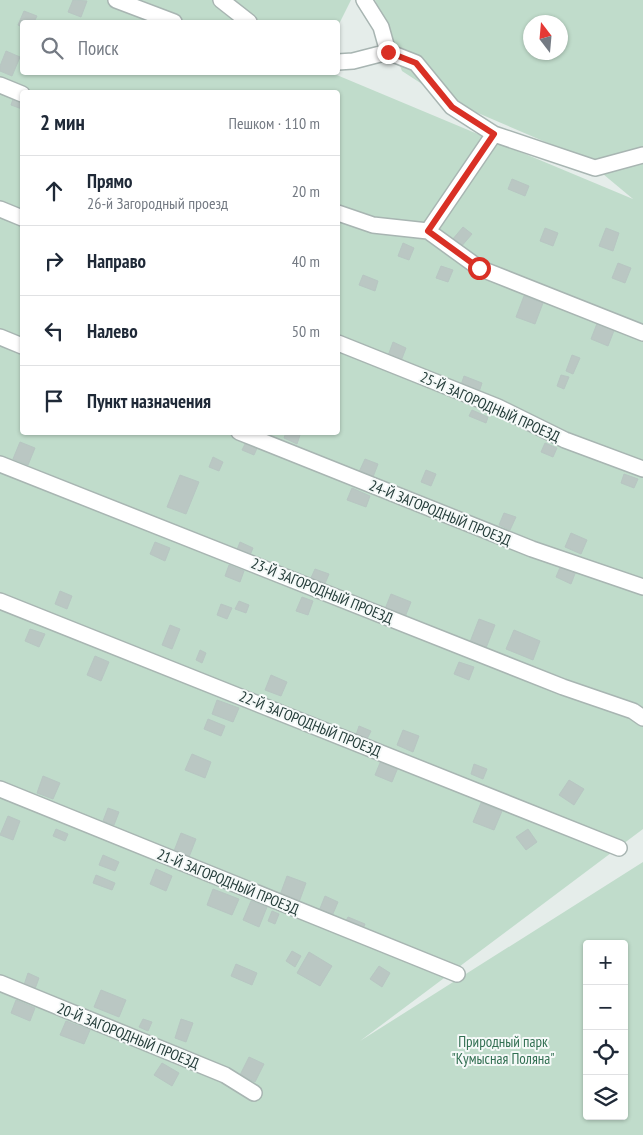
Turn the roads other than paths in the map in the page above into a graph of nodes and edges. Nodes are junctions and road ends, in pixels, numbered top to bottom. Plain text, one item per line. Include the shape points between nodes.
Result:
1 (116, 0) edge
2 (221, 0) edge
3 (364, 0) edge
4 (169, 20) edge
5 (246, 20) edge
6 (388, 52) junction
7 (340, 62) edge
8 (0, 85) edge
9 (20, 93) edge
10 (494, 134) junction
11 (643, 155) edge
12 (0, 209) edge
13 (340, 214) edge
14 (20, 217) edge
15 (428, 231) junction
16 (643, 333) edge
17 (0, 337) edge
18 (340, 344) edge
19 (20, 345) edge
20 (247, 435) edge
21 (0, 464) edge
22 (643, 469) edge
23 (643, 587) edge
24 (0, 601) edge
25 (643, 718) edge
26 (0, 789) edge
27 (619, 848) dead end
28 (457, 974) dead end
29 (0, 983) edge
30 (254, 1093) dead end

1 - 4 street
2 - 5 street
3 - 6 street via 381,27
6 - 7 street
6 - 10 street via 416,63 452,107
8 - 9 street
10 - 11 street via 596,168
10 - 15 street
12 - 14 street
13 - 15 street via 373,225
15 - 16 street via 479,268
17 - 19 street
18 - 22 street, 25-Й ЗАГОРОДНЫЙ ПРОЕЗД via 498,407 565,440
20 - 23 street, 24-Й ЗАГОРОДНЫЙ ПРОЕЗД via 532,549
21 - 25 street, 23-Й ЗАГОРОДНЫЙ ПРОЕЗД via 633,711
24 - 27 street, 22-Й ЗАГОРОДНЫЙ ПРОЕЗД
26 - 28 street, 21-Й ЗАГОРОДНЫЙ ПРОЕЗД
29 - 30 street, 20-Й ЗАГОРОДНЫЙ ПРОЕЗД via 225,1075

